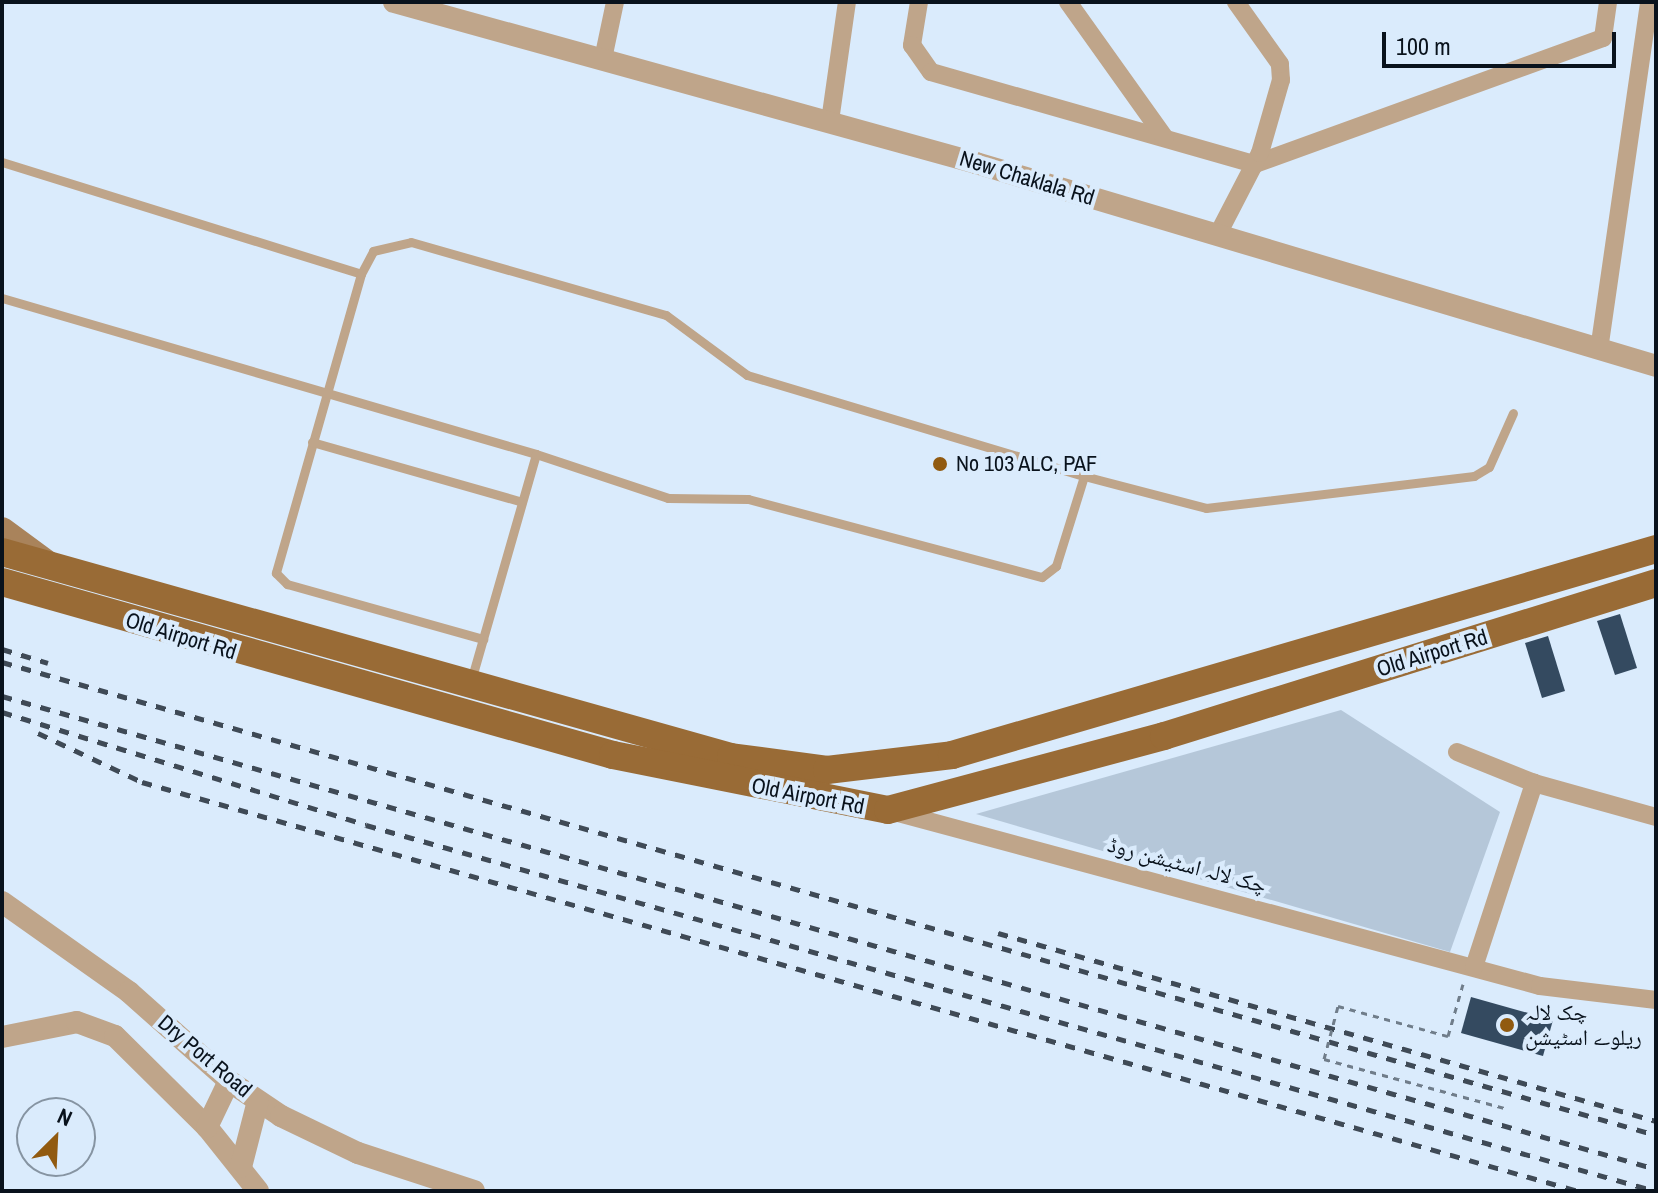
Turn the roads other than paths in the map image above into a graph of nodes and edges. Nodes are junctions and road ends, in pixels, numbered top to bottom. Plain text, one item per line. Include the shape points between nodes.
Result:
1 (394, 2) edge
2 (615, 2) edge
3 (847, 2) edge
4 (919, 2) edge
5 (1068, 2) edge
6 (1236, 2) edge
7 (1608, 2) edge
8 (1649, 2) edge
9 (438, 8) edge
10 (603, 59) junction
11 (830, 121) junction
12 (1165, 138) junction
13 (2, 162) edge
14 (1255, 164) junction
15 (1217, 236) junction
16 (361, 274) junction
17 (2, 298) edge
18 (1599, 350) junction
19 (1656, 366) edge
20 (325, 393) junction
21 (1513, 413) dead end
22 (312, 442) junction
23 (536, 454) junction
24 (1084, 476) junction
25 (522, 502) junction
26 (2, 530) edge
27 (1656, 549) edge
28 (2, 552) edge
29 (56, 569) junction
30 (2, 582) edge
31 (1656, 583) edge
32 (483, 639) junction
33 (471, 681) junction
34 (1457, 752) dead end
35 (952, 755) junction
36 (827, 770) junction
37 (1534, 783) junction
38 (949, 795) junction
39 (837, 804) junction
40 (888, 810) junction
41 (1656, 817) edge
42 (2, 902) edge
43 (1471, 966) junction
44 (1656, 1000) edge
45 (2, 1037) edge
46 (229, 1081) junction
47 (258, 1101) junction
48 (207, 1127) junction
49 (241, 1167) junction
50 (258, 1191) edge
51 (474, 1191) edge

1 - 9 street, New Chaklala Rd
2 - 10 street
3 - 11 street
4 - 12 street via 912,45 931,72
5 - 12 street
6 - 14 street via 1280,64
7 - 14 street via 1603,38
8 - 18 street
9 - 10 street, New Chaklala Rd
10 - 11 street, New Chaklala Rd
11 - 15 street, New Chaklala Rd
12 - 14 street
13 - 16 lane
14 - 15 street
15 - 18 street, New Chaklala Rd
16 - 20 lane
16 - 24 lane via 373,251 411,242 666,315 747,375
17 - 20 lane
18 - 19 street, New Chaklala Rd
20 - 22 lane
20 - 23 lane
21 - 24 lane via 1489,467 1474,476 1206,508
22 - 25 lane
22 - 32 lane via 278,579
23 - 24 lane via 668,498 748,499 1042,577 1056,566
23 - 25 lane
25 - 32 lane
26 - 29 main road
27 - 35 main road, Old Airport Rd
28 - 29 main road, Old Airport Rd
29 - 33 main road, Old Airport Rd
30 - 39 main road, Old Airport Rd via 613,755
31 - 38 main road, Old Airport Rd
32 - 33 lane
33 - 36 main road, Old Airport Rd via 731,757
34 - 37 street
35 - 36 main road, Old Airport Rd
35 - 38 main road via 926,769 918,786
36 - 39 main road via 863,780 867,789
37 - 41 street
37 - 43 street
38 - 40 main road, Old Airport Rd
39 - 40 main road, Old Airport Rd
40 - 43 street, چک لالہ اسٹیشن روڈ
42 - 46 street, Dry Port Road via 129,992
43 - 44 street, چک لالہ اسٹیشن روڈ via 1540,986
45 - 48 street via 77,1022 125,1044
46 - 47 street, Dry Port Road
46 - 48 street
47 - 49 street
47 - 51 street, Dry Port Road via 358,1153
48 - 49 street
49 - 50 street

